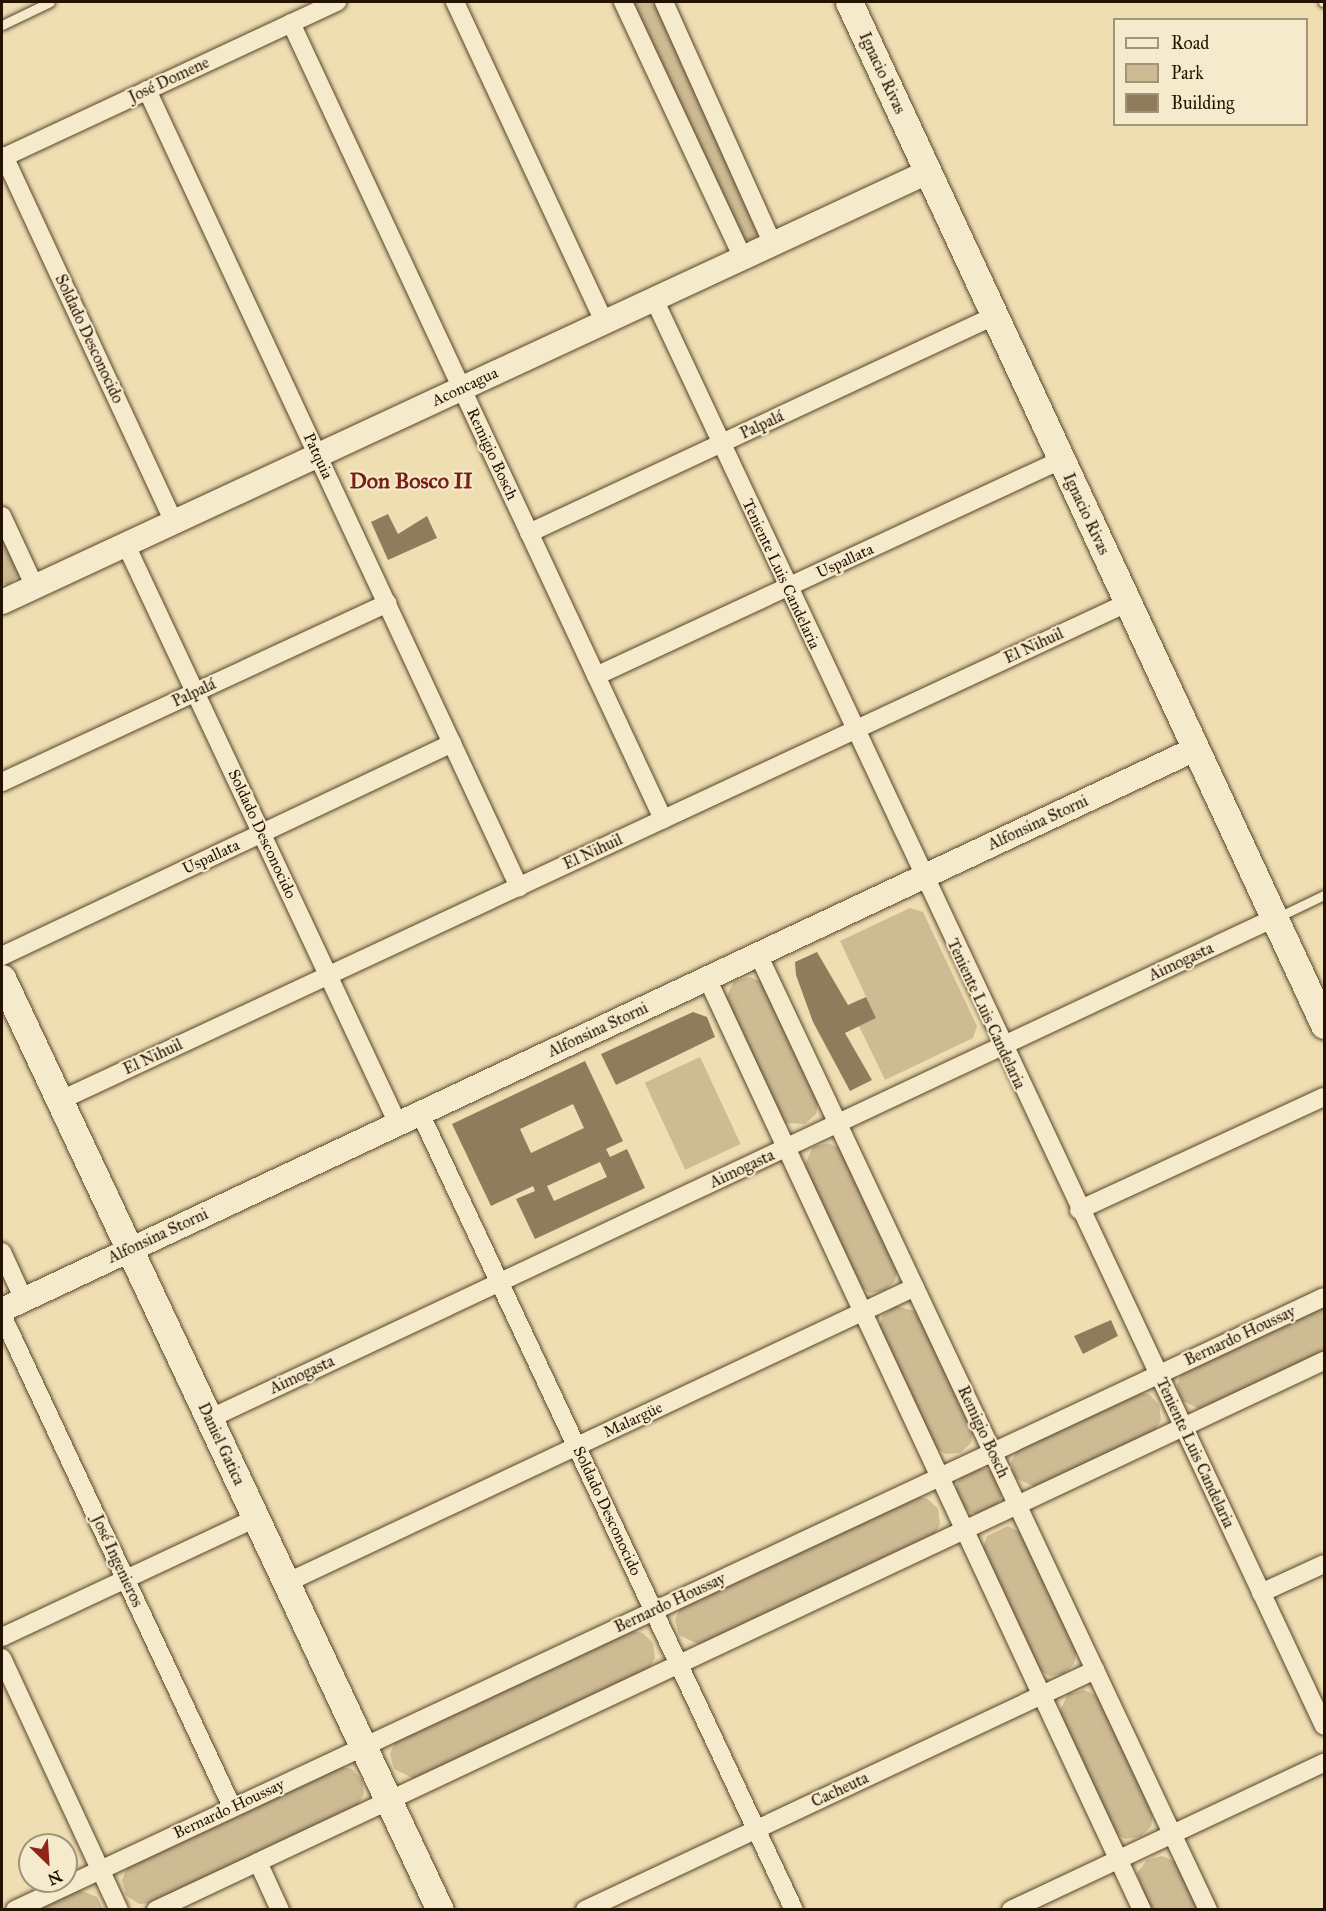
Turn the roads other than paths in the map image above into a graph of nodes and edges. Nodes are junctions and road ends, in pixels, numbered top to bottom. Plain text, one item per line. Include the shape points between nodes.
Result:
1 (50, 2) edge
2 (337, 2) edge
3 (455, 2) edge
4 (623, 2) edge
5 (664, 2) edge
6 (849, 2) edge
7 (291, 23) junction
8 (2, 25) edge
9 (147, 90) junction
10 (3, 157) edge
11 (928, 172) junction
12 (773, 244) junction
13 (743, 258) junction
14 (654, 299) junction
15 (994, 316) junction
16 (604, 322) junction
17 (462, 388) junction
18 (721, 444) junction
19 (318, 456) junction
20 (1061, 460) junction
21 (2, 516) edge
22 (174, 522) junction
23 (530, 533) junction
24 (126, 545) junction
25 (35, 587) junction
26 (787, 587) junction
27 (2, 602) edge
28 (387, 603) junction
29 (1127, 603) junction
30 (596, 676) junction
31 (195, 692) junction
32 (853, 730) junction
33 (452, 743) junction
34 (1195, 749) junction
35 (2, 782) edge
36 (663, 819) junction
37 (261, 833) junction
38 (921, 878) junction
39 (519, 886) junction
40 (1324, 895) edge
41 (1274, 918) junction
42 (759, 954) junction
43 (2, 956) edge
44 (328, 976) junction
45 (2, 978) edge
46 (707, 978) junction
47 (1324, 1025) edge
48 (1002, 1047) junction
49 (1324, 1097) edge
50 (59, 1101) junction
51 (420, 1113) junction
52 (398, 1124) junction
53 (838, 1124) junction
54 (786, 1148) junction
55 (1079, 1210) junction
56 (130, 1250) junction
57 (2, 1252) edge
58 (499, 1282) junction
59 (915, 1287) junction
60 (1324, 1296) edge
61 (24, 1300) junction
62 (2, 1312) edge
63 (862, 1312) junction
64 (1324, 1361) edge
65 (1157, 1375) junction
66 (209, 1419) junction
67 (1183, 1428) junction
68 (576, 1446) junction
69 (992, 1452) junction
70 (940, 1477) junction
71 (1017, 1505) junction
72 (256, 1518) junction
73 (964, 1530) junction
74 (1324, 1564) edge
75 (125, 1579) junction
76 (286, 1583) junction
77 (1261, 1593) junction
78 (654, 1610) junction
79 (2, 1637) edge
80 (2, 1658) edge
81 (679, 1664) junction
82 (1095, 1670) junction
83 (1042, 1695) junction
84 (1324, 1726) edge
85 (363, 1746) junction
86 (1324, 1763) edge
87 (388, 1800) junction
88 (232, 1808) junction
89 (756, 1829) junction
90 (1172, 1834) junction
91 (1119, 1859) junction
92 (258, 1862) junction
93 (100, 1869) junction
94 (15, 1910) edge
95 (119, 1910) edge
96 (156, 1910) edge
97 (280, 1910) edge
98 (440, 1910) edge
99 (585, 1910) edge
100 (794, 1910) edge
101 (1011, 1910) edge
102 (1142, 1910) edge
103 (1208, 1910) edge

1 - 8 lane
2 - 7 street, José Domene
3 - 16 street
4 - 13 street
5 - 12 street
6 - 11 main road, Ignacio Rivas
7 - 9 street, José Domene
7 - 17 street, Remigio Bosch
9 - 10 street, José Domene
9 - 19 street, Patquia
10 - 22 street, Soldado Desconocido
11 - 12 street, Aconcagua
11 - 15 main road, Ignacio Rivas
12 - 13 street, Aconcagua
13 - 14 street, Aconcagua
14 - 16 street, Aconcagua
14 - 18 street, Teniente Luis Candelaria
15 - 18 street, Palpalá
15 - 20 main road, Ignacio Rivas
16 - 17 street, Aconcagua
17 - 19 street, Aconcagua
17 - 23 street, Remigio Bosch
18 - 23 street, Palpalá
18 - 26 street, Teniente Luis Candelaria
19 - 22 street, Aconcagua
19 - 28 street, Patquia
20 - 26 street, Uspallata
20 - 29 main road, Ignacio Rivas
21 - 25 street
22 - 24 street, Aconcagua
23 - 30 street, Remigio Bosch
24 - 25 street, Aconcagua
24 - 31 street, Soldado Desconocido
25 - 27 street, Aconcagua
26 - 30 street, Uspallata
26 - 32 street, Teniente Luis Candelaria
28 - 31 street, Palpalá
28 - 33 street, Patquia
29 - 32 street, El Nihuil
29 - 34 main road, Ignacio Rivas
30 - 36 street, Remigio Bosch
31 - 35 street, Palpalá
31 - 37 street, Soldado Desconocido
32 - 36 street, El Nihuil
32 - 38 street, Teniente Luis Candelaria
33 - 37 street, Uspallata
33 - 39 street, Patquia
34 - 38 street, Alfonsina Storni
34 - 41 main road, Ignacio Rivas
36 - 39 street, El Nihuil
37 - 43 street, Uspallata
37 - 44 street, Soldado Desconocido
38 - 42 street, Alfonsina Storni
38 - 48 street, Teniente Luis Candelaria
39 - 44 street, El Nihuil
40 - 41 lane
41 - 47 main road, Ignacio Rivas
41 - 48 street, Aimogasta
42 - 46 street, Alfonsina Storni
42 - 53 street, Remigio Bosch
44 - 50 street, El Nihuil
44 - 52 street, Soldado Desconocido
45 - 50 main road, Daniel Gatica
46 - 51 street, Alfonsina Storni
46 - 54 street
48 - 53 street, Aimogasta
48 - 55 street, Teniente Luis Candelaria
49 - 55 street
50 - 56 main road, Daniel Gatica
51 - 52 street, Alfonsina Storni
51 - 58 street, Soldado Desconocido
52 - 56 street, Alfonsina Storni
53 - 54 street, Aimogasta
53 - 59 street, Remigio Bosch
54 - 58 street, Aimogasta
54 - 63 street
55 - 65 street, Teniente Luis Candelaria
56 - 61 street, Alfonsina Storni
56 - 66 main road, Daniel Gatica
57 - 61 street
58 - 66 street, Aimogasta
58 - 68 street, Soldado Desconocido
59 - 63 street, Malargüe
59 - 69 street, Remigio Bosch
60 - 65 street, Bernardo Houssay
61 - 62 street, Alfonsina Storni
62 - 75 street, José Ingenieros
63 - 68 street, Malargüe
63 - 70 street
64 - 67 street
65 - 67 street, Teniente Luis Candelaria
65 - 69 street, Bernardo Houssay
66 - 72 main road, Daniel Gatica
67 - 71 street
67 - 77 street, Teniente Luis Candelaria
68 - 76 street, Malargüe
68 - 78 street, Soldado Desconocido
69 - 70 street, Bernardo Houssay
69 - 71 street, Remigio Bosch
70 - 73 street
70 - 78 street, Bernardo Houssay
71 - 73 street
71 - 82 street, Remigio Bosch
72 - 75 street
72 - 76 main road, Daniel Gatica
73 - 81 street
73 - 83 street
74 - 77 street
75 - 79 street
75 - 88 street, José Ingenieros
76 - 85 main road, Daniel Gatica
77 - 84 street, Teniente Luis Candelaria
78 - 81 street, Soldado Desconocido
78 - 85 street, Bernardo Houssay
80 - 93 street
81 - 87 street
81 - 89 street, Soldado Desconocido
82 - 83 street, Cacheuta
82 - 90 street, Remigio Bosch
83 - 89 street, Cacheuta
83 - 91 street
85 - 87 main road, Daniel Gatica
85 - 88 street, Bernardo Houssay
86 - 90 street
87 - 92 street
87 - 98 main road, Daniel Gatica
88 - 93 street, Bernardo Houssay
89 - 99 street, Cacheuta
89 - 100 street, Soldado Desconocido
90 - 91 street
90 - 103 street, Remigio Bosch
91 - 101 street
91 - 102 street
92 - 96 street
92 - 97 street
93 - 94 street, Bernardo Houssay
93 - 95 street

